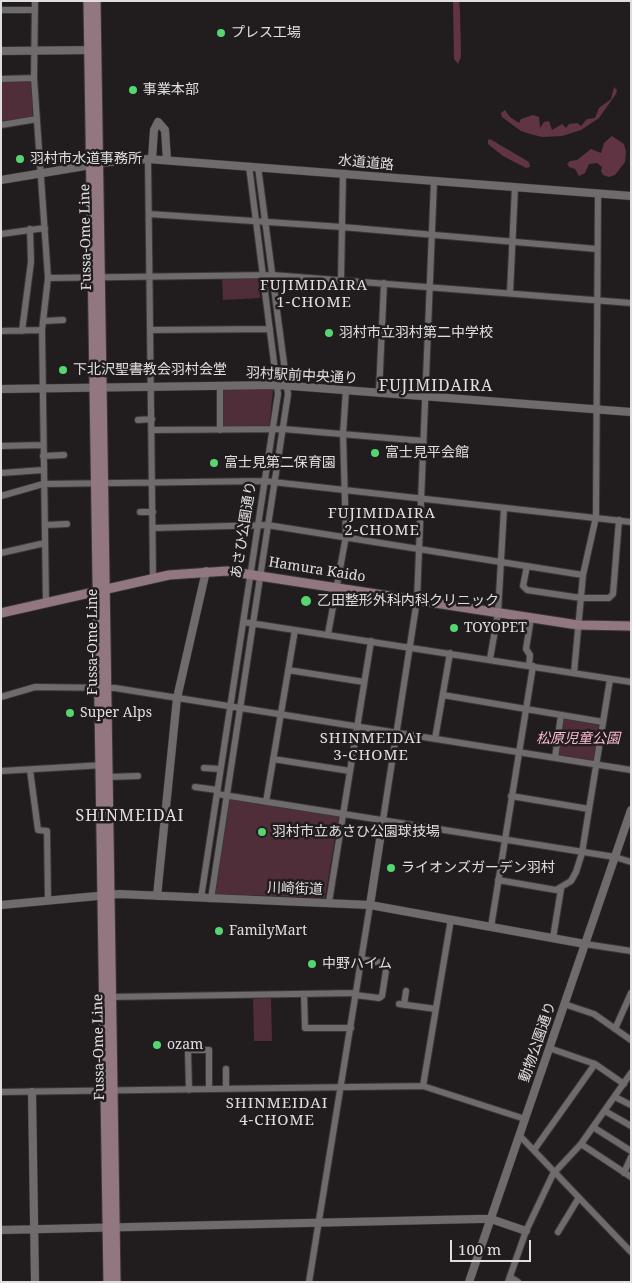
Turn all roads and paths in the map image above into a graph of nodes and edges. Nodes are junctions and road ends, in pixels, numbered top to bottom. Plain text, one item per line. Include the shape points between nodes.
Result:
1 (35, 1) edge
2 (88, 1) edge
3 (96, 1) edge
4 (1, 10) edge
5 (35, 10) junction
6 (92, 50) junction
7 (1, 51) edge
8 (35, 51) junction
9 (34, 78) junction
10 (1, 79) edge
11 (37, 120) junction
12 (1, 125) edge
13 (150, 159) junction
14 (166, 160) junction
15 (95, 164) junction
16 (249, 166) junction
17 (258, 167) junction
18 (42, 173) junction
19 (343, 173) junction
20 (1, 180) edge
21 (434, 181) junction
22 (516, 187) junction
23 (598, 194) junction
24 (631, 196) edge
25 (149, 214) junction
26 (255, 222) junction
27 (265, 223) junction
28 (342, 227) junction
29 (45, 228) junction
30 (30, 230) junction
31 (1, 234) edge
32 (432, 236) junction
33 (513, 242) junction
34 (597, 249) junction
35 (263, 275) junction
36 (272, 275) junction
37 (150, 276) junction
38 (96, 277) junction
39 (48, 278) junction
40 (341, 280) junction
41 (384, 283) junction
42 (430, 288) junction
43 (510, 293) junction
44 (598, 301) junction
45 (631, 303) edge
46 (63, 320) dead end
47 (43, 321) junction
48 (270, 329) junction
49 (42, 330) junction
50 (150, 330) junction
51 (1, 331) edge
52 (22, 331) junction
53 (278, 385) junction
54 (220, 386) junction
55 (287, 386) junction
56 (151, 387) junction
57 (98, 388) junction
58 (42, 389) junction
59 (1, 390) edge
60 (346, 390) junction
61 (379, 392) junction
62 (426, 396) junction
63 (597, 408) junction
64 (631, 412) edge
65 (138, 420) dead end
66 (152, 420) junction
67 (283, 429) junction
68 (152, 430) junction
69 (220, 430) junction
70 (272, 430) junction
71 (343, 434) junction
72 (423, 441) junction
73 (43, 445) junction
74 (1, 446) edge
75 (64, 455) dead end
76 (43, 456) junction
77 (43, 470) junction
78 (1, 473) edge
79 (264, 481) junction
80 (274, 482) junction
81 (100, 483) junction
82 (153, 483) junction
83 (44, 484) junction
84 (344, 489) junction
85 (1, 496) edge
86 (421, 498) junction
87 (504, 508) junction
88 (140, 512) dead end
89 (153, 512) junction
90 (596, 518) junction
91 (619, 520) junction
92 (631, 522) edge
93 (67, 524) dead end
94 (44, 525) junction
95 (258, 525) junction
96 (268, 525) junction
97 (153, 528) junction
98 (346, 536) junction
99 (45, 543) junction
100 (420, 549) junction
101 (1, 553) edge
102 (501, 562) junction
103 (527, 566) junction
104 (206, 571) junction
105 (255, 574) junction
106 (583, 575) junction
107 (153, 578) junction
108 (336, 586) junction
109 (106, 590) junction
110 (96, 592) junction
111 (581, 598) junction
112 (417, 600) junction
113 (46, 603) junction
114 (1, 613) edge
115 (498, 613) junction
116 (531, 618) junction
117 (243, 622) junction
118 (253, 623) junction
119 (578, 625) junction
120 (631, 626) edge
121 (295, 630) junction
122 (328, 634) junction
123 (371, 641) junction
124 (410, 646) junction
125 (450, 653) junction
126 (490, 659) junction
127 (531, 666) junction
128 (288, 670) junction
129 (574, 673) junction
130 (610, 679) junction
131 (364, 682) junction
132 (631, 682) edge
133 (103, 687) junction
134 (443, 695) junction
135 (1, 697) edge
136 (177, 698) junction
137 (230, 708) junction
138 (239, 708) junction
139 (526, 709) junction
140 (280, 715) junction
141 (561, 715) junction
142 (603, 722) junction
143 (357, 727) junction
144 (396, 734) junction
145 (435, 739) junction
146 (518, 752) junction
147 (555, 758) junction
148 (273, 759) junction
149 (104, 765) junction
150 (596, 765) junction
151 (204, 768) dead end
152 (220, 769) junction
153 (30, 770) junction
154 (631, 770) edge
155 (1, 771) edge
156 (350, 771) junction
157 (138, 776) dead end
158 (108, 777) junction
159 (195, 786) dead end
160 (217, 792) junction
161 (226, 796) junction
162 (511, 796) junction
163 (266, 802) junction
164 (589, 809) junction
165 (631, 810) edge
166 (343, 814) junction
167 (383, 820) junction
168 (504, 839) junction
169 (582, 852) junction
170 (615, 857) junction
171 (631, 862) edge
172 (498, 880) junction
173 (561, 889) junction
174 (106, 895) junction
175 (156, 896) junction
176 (201, 898) junction
177 (211, 898) junction
178 (48, 900) junction
179 (329, 902) junction
180 (1, 905) edge
181 (370, 905) junction
182 (451, 919) junction
183 (491, 927) junction
184 (553, 938) junction
185 (585, 944) junction
186 (631, 951) edge
187 (361, 959) junction
188 (406, 991) dead end
189 (631, 993) edge
190 (304, 994) junction
191 (355, 994) junction
192 (108, 997) junction
193 (564, 1004) junction
194 (436, 1009) junction
195 (351, 1028) junction
196 (615, 1029) junction
197 (631, 1040) edge
198 (548, 1048) junction
199 (595, 1064) junction
200 (226, 1069) dead end
201 (631, 1073) edge
202 (624, 1084) junction
203 (423, 1086) junction
204 (341, 1088) junction
205 (226, 1089) junction
206 (189, 1090) junction
207 (209, 1090) junction
208 (109, 1091) junction
209 (1, 1092) edge
210 (32, 1092) junction
211 (614, 1097) junction
212 (631, 1105) edge
213 (605, 1111) junction
214 (525, 1119) junction
215 (631, 1126) edge
216 (593, 1127) junction
217 (520, 1136) junction
218 (581, 1144) junction
219 (534, 1150) junction
220 (631, 1151) edge
221 (631, 1157) edge
222 (624, 1172) junction
223 (554, 1174) junction
224 (631, 1177) edge
225 (578, 1199) junction
226 (491, 1219) junction
227 (319, 1223) junction
228 (112, 1227) junction
229 (34, 1229) junction
230 (1, 1230) edge
231 (526, 1231) junction
232 (558, 1232) dead end
233 (628, 1245) edge
234 (631, 1252) edge
235 (509, 1279) edge
236 (35, 1282) edge
237 (108, 1282) edge
238 (116, 1282) edge
239 (309, 1282) edge
240 (469, 1282) edge
241 (518, 1282) edge

1 - 5 street
2 - 6 main road, Fussa-Ome Line
3 - 6 main road, Fussa-Ome Line
4 - 5 street
5 - 8 street
6 - 8 street
6 - 15 main road, Fussa-Ome Line
7 - 8 street
8 - 9 street
9 - 10 street
9 - 11 street
11 - 12 street
11 - 18 street
13 - 14 street, 水道道路
13 - 14 street via 158,122 165,130
13 - 15 street, 水道道路
13 - 25 street
14 - 16 street, 水道道路
15 - 18 street, 水道道路
15 - 38 main road, Fussa-Ome Line
16 - 17 street, 水道道路
16 - 26 street, あさひ公園通り
17 - 19 street, 水道道路
17 - 27 street, あさひ公園通り
18 - 20 street, 水道道路
18 - 29 street
19 - 21 street, 水道道路
19 - 28 street
21 - 22 street, 水道道路
21 - 32 street
22 - 23 street, 水道道路
22 - 33 street
23 - 24 street, 水道道路
23 - 34 street
25 - 26 street
25 - 37 street
26 - 27 street
26 - 35 street, あさひ公園通り
27 - 28 street
27 - 36 street, あさひ公園通り
28 - 32 street
28 - 40 street
29 - 30 street
29 - 39 street
30 - 31 street
30 - 52 street via 31,262
32 - 33 street
32 - 42 street
33 - 34 street
33 - 43 street
34 - 44 street
35 - 36 street
35 - 37 street
35 - 48 street, あさひ公園通り
36 - 40 street
36 - 55 street, あさひ公園通り
37 - 38 street
37 - 50 street
38 - 39 street
38 - 57 main road, Fussa-Ome Line
39 - 47 street
40 - 41 street
41 - 42 street
41 - 61 street
42 - 43 street
42 - 62 street
43 - 44 street
44 - 45 street
44 - 63 street
46 - 47 street
47 - 49 street
48 - 50 street
48 - 53 street, あさひ公園通り
49 - 52 street
49 - 58 street
50 - 56 street
51 - 52 street
53 - 54 street, 羽村駅前中央通り
53 - 55 street, 羽村駅前中央通り
53 - 70 street, あさひ公園通り
54 - 56 street, 羽村駅前中央通り
54 - 69 street
55 - 60 street, 羽村駅前中央通り
55 - 67 street, あさひ公園通り
56 - 57 street, 羽村駅前中央通り
56 - 66 street
57 - 58 street, 羽村駅前中央通り
57 - 81 main road, Fussa-Ome Line
58 - 59 street, 羽村駅前中央通り
58 - 73 street
60 - 61 street, 羽村駅前中央通り
60 - 71 street
61 - 62 street, 羽村駅前中央通り
62 - 63 street, 羽村駅前中央通り
62 - 72 street
63 - 64 street, 羽村駅前中央通り
63 - 90 street
65 - 66 street
66 - 68 street
67 - 70 street
67 - 71 street
67 - 80 street, あさひ公園通り
68 - 69 street
68 - 82 street
69 - 70 street
70 - 79 street, あさひ公園通り
71 - 72 street
71 - 84 street
72 - 86 street
73 - 74 street
73 - 76 street
75 - 76 street
76 - 77 street
77 - 78 street
77 - 83 street
79 - 80 street
79 - 82 street
79 - 95 street, あさひ公園通り
80 - 84 street
80 - 96 street, あさひ公園通り
81 - 82 street
81 - 83 street
81 - 109 main road, Fussa-Ome Line
81 - 110 main road, Fussa-Ome Line
82 - 89 street
83 - 85 street
83 - 94 street
84 - 86 street
84 - 98 street
86 - 87 street
86 - 100 street
87 - 90 street
87 - 102 street
88 - 89 street
89 - 97 street
90 - 91 street
90 - 106 street
91 - 92 street
91 - 111 street via 613,594 609,598
93 - 94 street
94 - 99 street
95 - 96 street
95 - 97 street
95 - 105 street, あさひ公園通り
96 - 98 street
96 - 105 street, あさひ公園通り
97 - 107 street
98 - 100 street
98 - 108 street
99 - 101 street
99 - 113 street
100 - 102 street
100 - 112 street
102 - 103 street
102 - 115 street
103 - 106 street
103 - 111 street via 523,586 527,590
104 - 105 main road, Hamura Kaido
104 - 107 main road, Hamura Kaido
104 - 136 street
105 - 108 main road, Hamura Kaido
105 - 117 street, あさひ公園通り
105 - 118 street, あさひ公園通り
106 - 111 street
107 - 109 main road, Hamura Kaido
108 - 112 main road, Hamura Kaido
108 - 122 street
109 - 110 main road, Hamura Kaido
109 - 133 main road, Fussa-Ome Line
110 - 113 main road, Hamura Kaido
110 - 133 main road, Fussa-Ome Line
111 - 119 street
112 - 115 main road, Hamura Kaido
112 - 124 street
113 - 114 main road, Hamura Kaido
115 - 116 main road, Hamura Kaido
115 - 126 street
116 - 119 main road, Hamura Kaido
116 - 127 street via 526,649
117 - 118 street
117 - 137 street, あさひ公園通り
118 - 121 street
118 - 138 street, あさひ公園通り
119 - 120 main road, Hamura Kaido
119 - 129 street
121 - 122 street
121 - 128 street
122 - 123 street
123 - 124 street
123 - 131 street
124 - 125 street
124 - 144 street
125 - 126 street
125 - 134 street
126 - 127 street
127 - 129 street
127 - 139 street
128 - 131 street
128 - 140 street
129 - 130 street
130 - 132 street
130 - 142 street
131 - 143 street
133 - 135 street via 35,687
133 - 136 street
133 - 149 main road, Fussa-Ome Line
134 - 139 street
134 - 145 street
136 - 137 street
136 - 175 street
137 - 138 street
137 - 152 street, あさひ公園通り
138 - 140 street
138 - 161 street, あさひ公園通り
139 - 141 street
139 - 146 street
140 - 143 street
140 - 148 street
141 - 142 street
141 - 147 street
142 - 150 street
143 - 144 street
143 - 156 street
144 - 145 street
144 - 167 street
145 - 146 street
146 - 147 street
146 - 162 street
147 - 150 street
148 - 156 street
148 - 163 street
149 - 153 street
149 - 158 main road, Fussa-Ome Line
149 - 174 main road, Fussa-Ome Line
150 - 154 street
150 - 164 street
151 - 152 street
152 - 160 street, あさひ公園通り
153 - 155 street
153 - 178 street via 38,830 47,831
156 - 166 street
157 - 158 street
158 - 174 main road, Fussa-Ome Line
159 - 160 street
160 - 161 street
160 - 176 street, あさひ公園通り
161 - 163 street
161 - 177 street, あさひ公園通り
162 - 164 street
162 - 168 street
163 - 166 street
164 - 169 street
165 - 170 street, 動物公園通り
166 - 167 street
166 - 179 street
167 - 168 street
167 - 181 street
168 - 169 street
168 - 172 street
169 - 170 street
169 - 173 street via 576,872
170 - 171 street
170 - 185 street, 動物公園通り
172 - 173 street
172 - 183 street
173 - 184 street
174 - 175 street, 川崎街道
174 - 178 street, 川崎街道
174 - 192 main road, Fussa-Ome Line
175 - 176 street, 川崎街道
176 - 177 street, 川崎街道
177 - 179 street, 川崎街道
178 - 180 street, 川崎街道
179 - 181 street, 川崎街道
181 - 182 street, 川崎街道
181 - 187 street
182 - 183 street, 川崎街道
182 - 194 street
183 - 184 street, 川崎街道
184 - 185 street, 川崎街道
185 - 186 street
185 - 193 street, 動物公園通り
187 - 191 street
187 - 191 street via 387,964 382,996
188 - 194 street via 402,1004
189 - 196 street
190 - 191 street
190 - 192 street
190 - 195 street via 304,1028
191 - 195 street
192 - 208 main road, Fussa-Ome Line
193 - 196 street via 594,1014
193 - 198 street, 動物公園通り
194 - 203 street
195 - 204 street
196 - 197 street
198 - 199 street
198 - 214 street, 動物公園通り
199 - 202 street
199 - 219 street
200 - 205 street
201 - 202 street
202 - 211 street
203 - 204 street
203 - 214 street
204 - 205 street
204 - 227 street
205 - 207 street
206 - 207 street
206 - 207 street via 188,1050 209,1050
206 - 208 street
208 - 210 street
208 - 228 main road, Fussa-Ome Line
209 - 210 street
210 - 229 street
211 - 212 street
211 - 213 street
213 - 215 street
213 - 216 street
214 - 217 street, 動物公園通り
216 - 218 street
216 - 220 street
217 - 219 street
217 - 226 street, 動物公園通り
218 - 222 street
218 - 223 street
219 - 223 street
221 - 222 street
222 - 224 street
223 - 225 street
223 - 231 street
225 - 232 street
225 - 233 street
226 - 227 street
226 - 231 street
226 - 240 street, 動物公園通り
227 - 228 street
227 - 239 street
228 - 229 street
228 - 237 main road, Fussa-Ome Line
228 - 238 main road, Fussa-Ome Line
229 - 230 street
229 - 236 street
231 - 235 street
233 - 234 street
235 - 241 street

